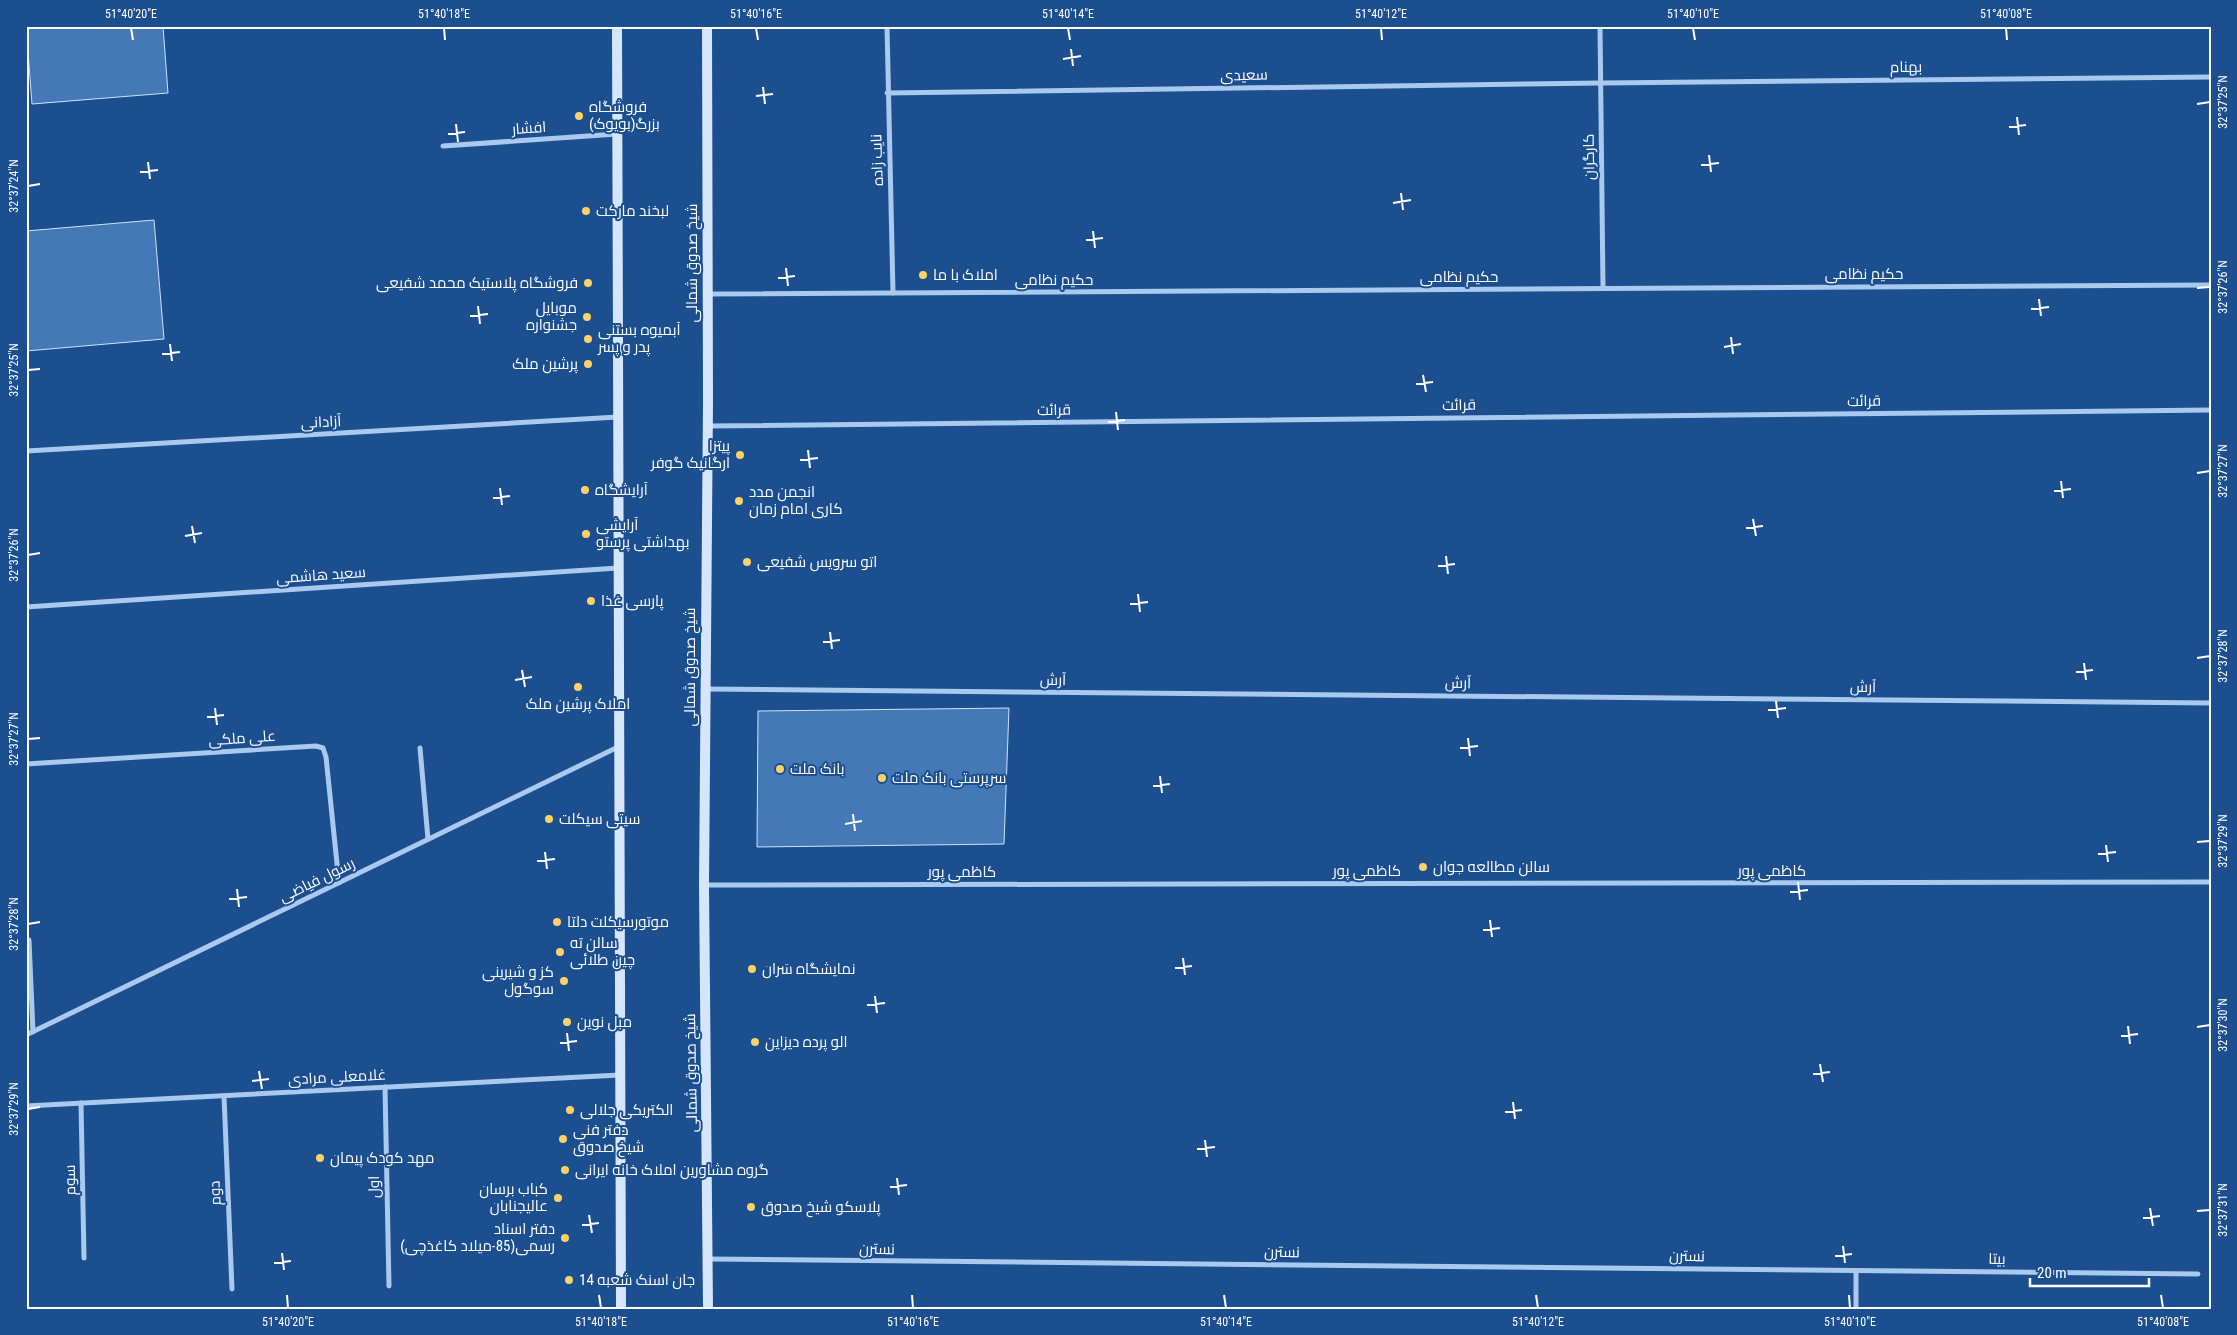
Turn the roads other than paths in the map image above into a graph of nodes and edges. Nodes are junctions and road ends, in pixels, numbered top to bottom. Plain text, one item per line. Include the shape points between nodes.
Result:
1 (617, 26) edge
2 (707, 26) edge
3 (887, 26) edge
4 (1600, 26) edge
5 (2211, 77) edge
6 (1601, 83) junction
7 (887, 93) junction
8 (617, 134) junction
9 (443, 146) dead end
10 (2211, 285) edge
11 (1603, 288) junction
12 (893, 293) junction
13 (707, 294) junction
14 (2211, 410) edge
15 (618, 417) junction
16 (707, 426) junction
17 (26, 451) edge
18 (618, 568) junction
19 (26, 607) edge
20 (705, 689) junction
21 (2211, 703) edge
22 (619, 747) junction
23 (420, 748) dead end
24 (26, 764) edge
25 (428, 839) junction
26 (2211, 882) edge
27 (339, 883) junction
28 (704, 885) junction
29 (29, 940) dead end
30 (33, 1032) junction
31 (26, 1035) edge
32 (620, 1075) junction
33 (385, 1087) junction
34 (224, 1096) junction
35 (81, 1102) junction
36 (26, 1106) edge
37 (84, 1258) dead end
38 (708, 1259) junction
39 (1856, 1271) junction
40 (2198, 1274) dead end
41 (389, 1286) dead end
42 (232, 1289) dead end
43 (621, 1309) edge
44 (708, 1309) edge
45 (1856, 1309) edge

1 - 8 main road
2 - 13 main road, شیخ صدوق شمالی
3 - 7 street, نایب زاده
4 - 6 street, کارگران
5 - 6 street, بهنام
6 - 7 street, سعیدی
6 - 11 street, کارگران
7 - 12 street, نایب زاده
8 - 9 street, افشار
8 - 15 main road
10 - 11 street, حکیم نظامی
11 - 12 street, حکیم نظامی
12 - 13 street, حکیم نظامی
13 - 16 main road, شیخ صدوق شمالی
14 - 16 street, قرائت
15 - 17 street, آزادانی
15 - 18 main road
16 - 20 main road, شیخ صدوق شمالی
18 - 19 street, سعید هاشمی
18 - 22 main road
20 - 21 street, آرش
20 - 28 main road, شیخ صدوق شمالی
22 - 25 street, رسول فیاضی
22 - 32 main road
23 - 25 street
24 - 27 street, علی ملکی via 323,748
25 - 27 street, رسول فیاضی
26 - 28 street, کاظمی پور
27 - 30 street, رسول فیاضی
28 - 38 main road, شیخ صدوق شمالی
29 - 30 street
30 - 31 street, رسول فیاضی
32 - 33 street, غلامعلی مرادی
32 - 43 main road
33 - 34 street, غلامعلی مرادی
33 - 41 street, اول
34 - 35 street, غلامعلی مرادی
34 - 42 street, دوم
35 - 36 street, غلامعلی مرادی
35 - 37 street, سوم
38 - 39 street, نسترن
38 - 44 main road, شیخ صدوق شمالی
39 - 40 street, بیتا
39 - 45 street

